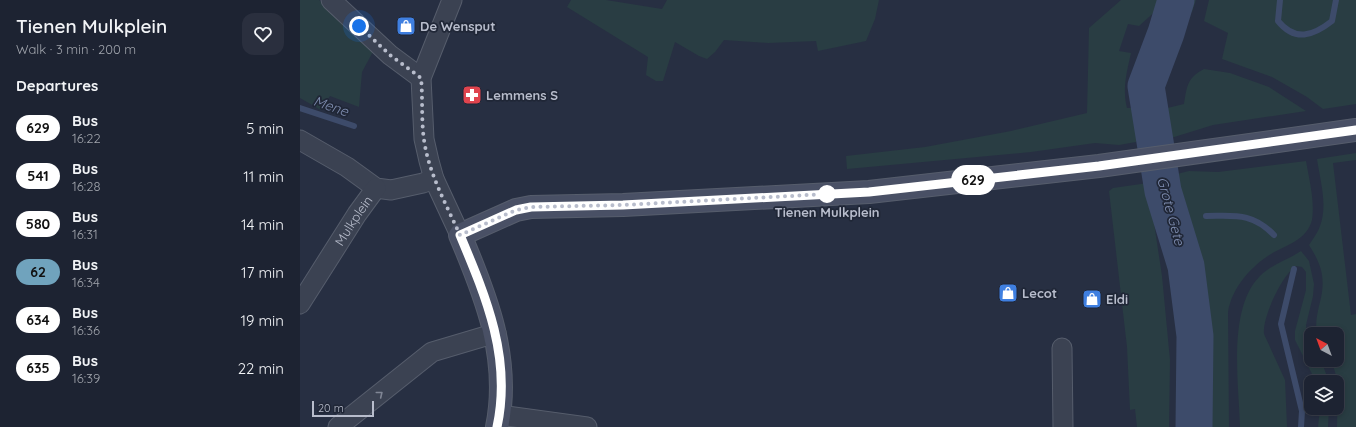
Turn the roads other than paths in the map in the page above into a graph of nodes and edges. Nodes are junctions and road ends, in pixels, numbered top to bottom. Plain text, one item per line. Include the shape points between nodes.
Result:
1 (331, 0) edge
2 (452, 0) edge
3 (421, 78) junction
4 (1356, 130) edge
5 (300, 140) edge
6 (434, 179) junction
7 (376, 188) junction
8 (460, 235) junction
9 (300, 304) edge
10 (496, 333) junction
11 (1062, 348) dead end
12 (499, 421) edge
13 (338, 427) edge
14 (587, 427) edge
15 (1063, 427) edge

1 - 3 street via 390,55
2 - 3 street
3 - 6 street via 424,139
4 - 8 street via 869,192 623,205 531,207 516,210
5 - 7 street via 347,167
6 - 7 street, Mulkplein via 391,190
6 - 8 street
7 - 9 street, Mulkplein
8 - 10 street via 480,282
10 - 12 street via 502,370
13 -> 10 street via 432,352
11 - 15 street
12 - 14 street

